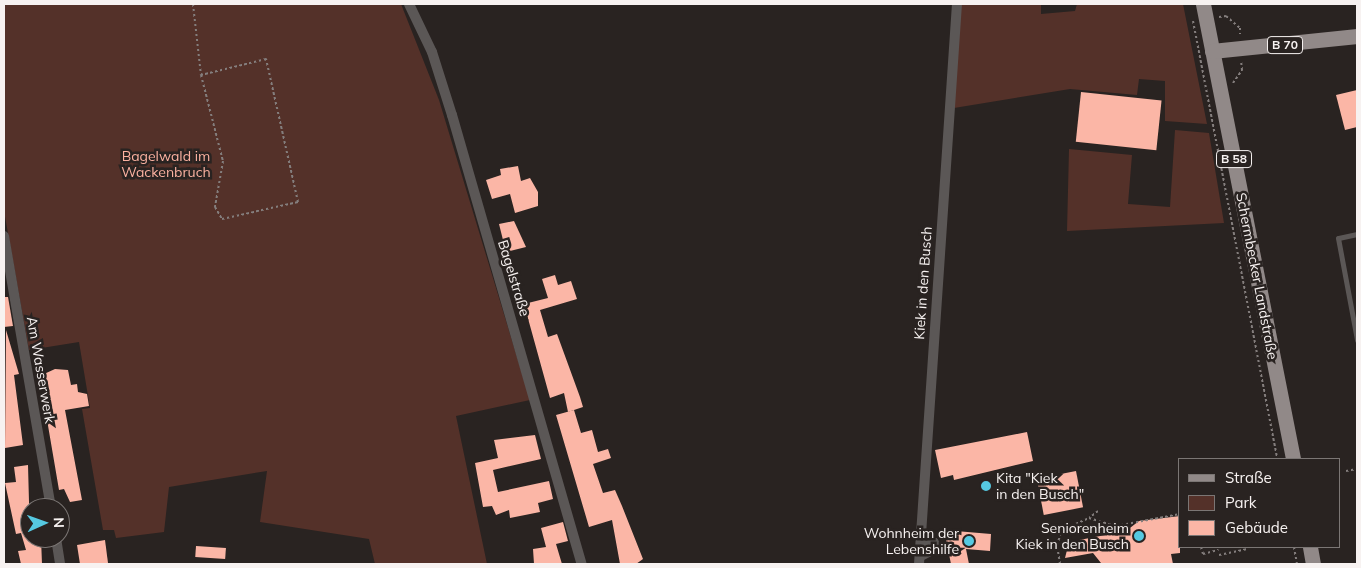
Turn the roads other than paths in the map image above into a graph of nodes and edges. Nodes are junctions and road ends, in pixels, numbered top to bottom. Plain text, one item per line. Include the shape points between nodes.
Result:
1 (408, 4) edge
2 (957, 4) edge
3 (1203, 4) edge
4 (1357, 36) edge
5 (1212, 51) junction
6 (1357, 234) edge
7 (4, 236) edge
8 (1357, 340) edge
9 (1293, 458) edge
10 (49, 498) edge
11 (920, 545) junction
12 (58, 548) edge
13 (1310, 548) edge
14 (919, 562) edge
15 (60, 564) edge
16 (582, 564) edge
17 (1314, 564) edge

1 - 16 street, Bagelstraße via 432,52 452,114
2 - 11 street, Kiek in den Busch
3 - 5 main road, Schermbecker Landstraße
4 - 5 main road, B 70
5 - 9 main road, Schermbecker Landstraße / B 58
6 - 8 lane via 1338,238
7 - 10 street, Am Wasserwerk
11 - 14 street, Kiek in den Busch
11 - 14 lane via 935,540 940,548
12 - 15 street
13 - 17 main road

